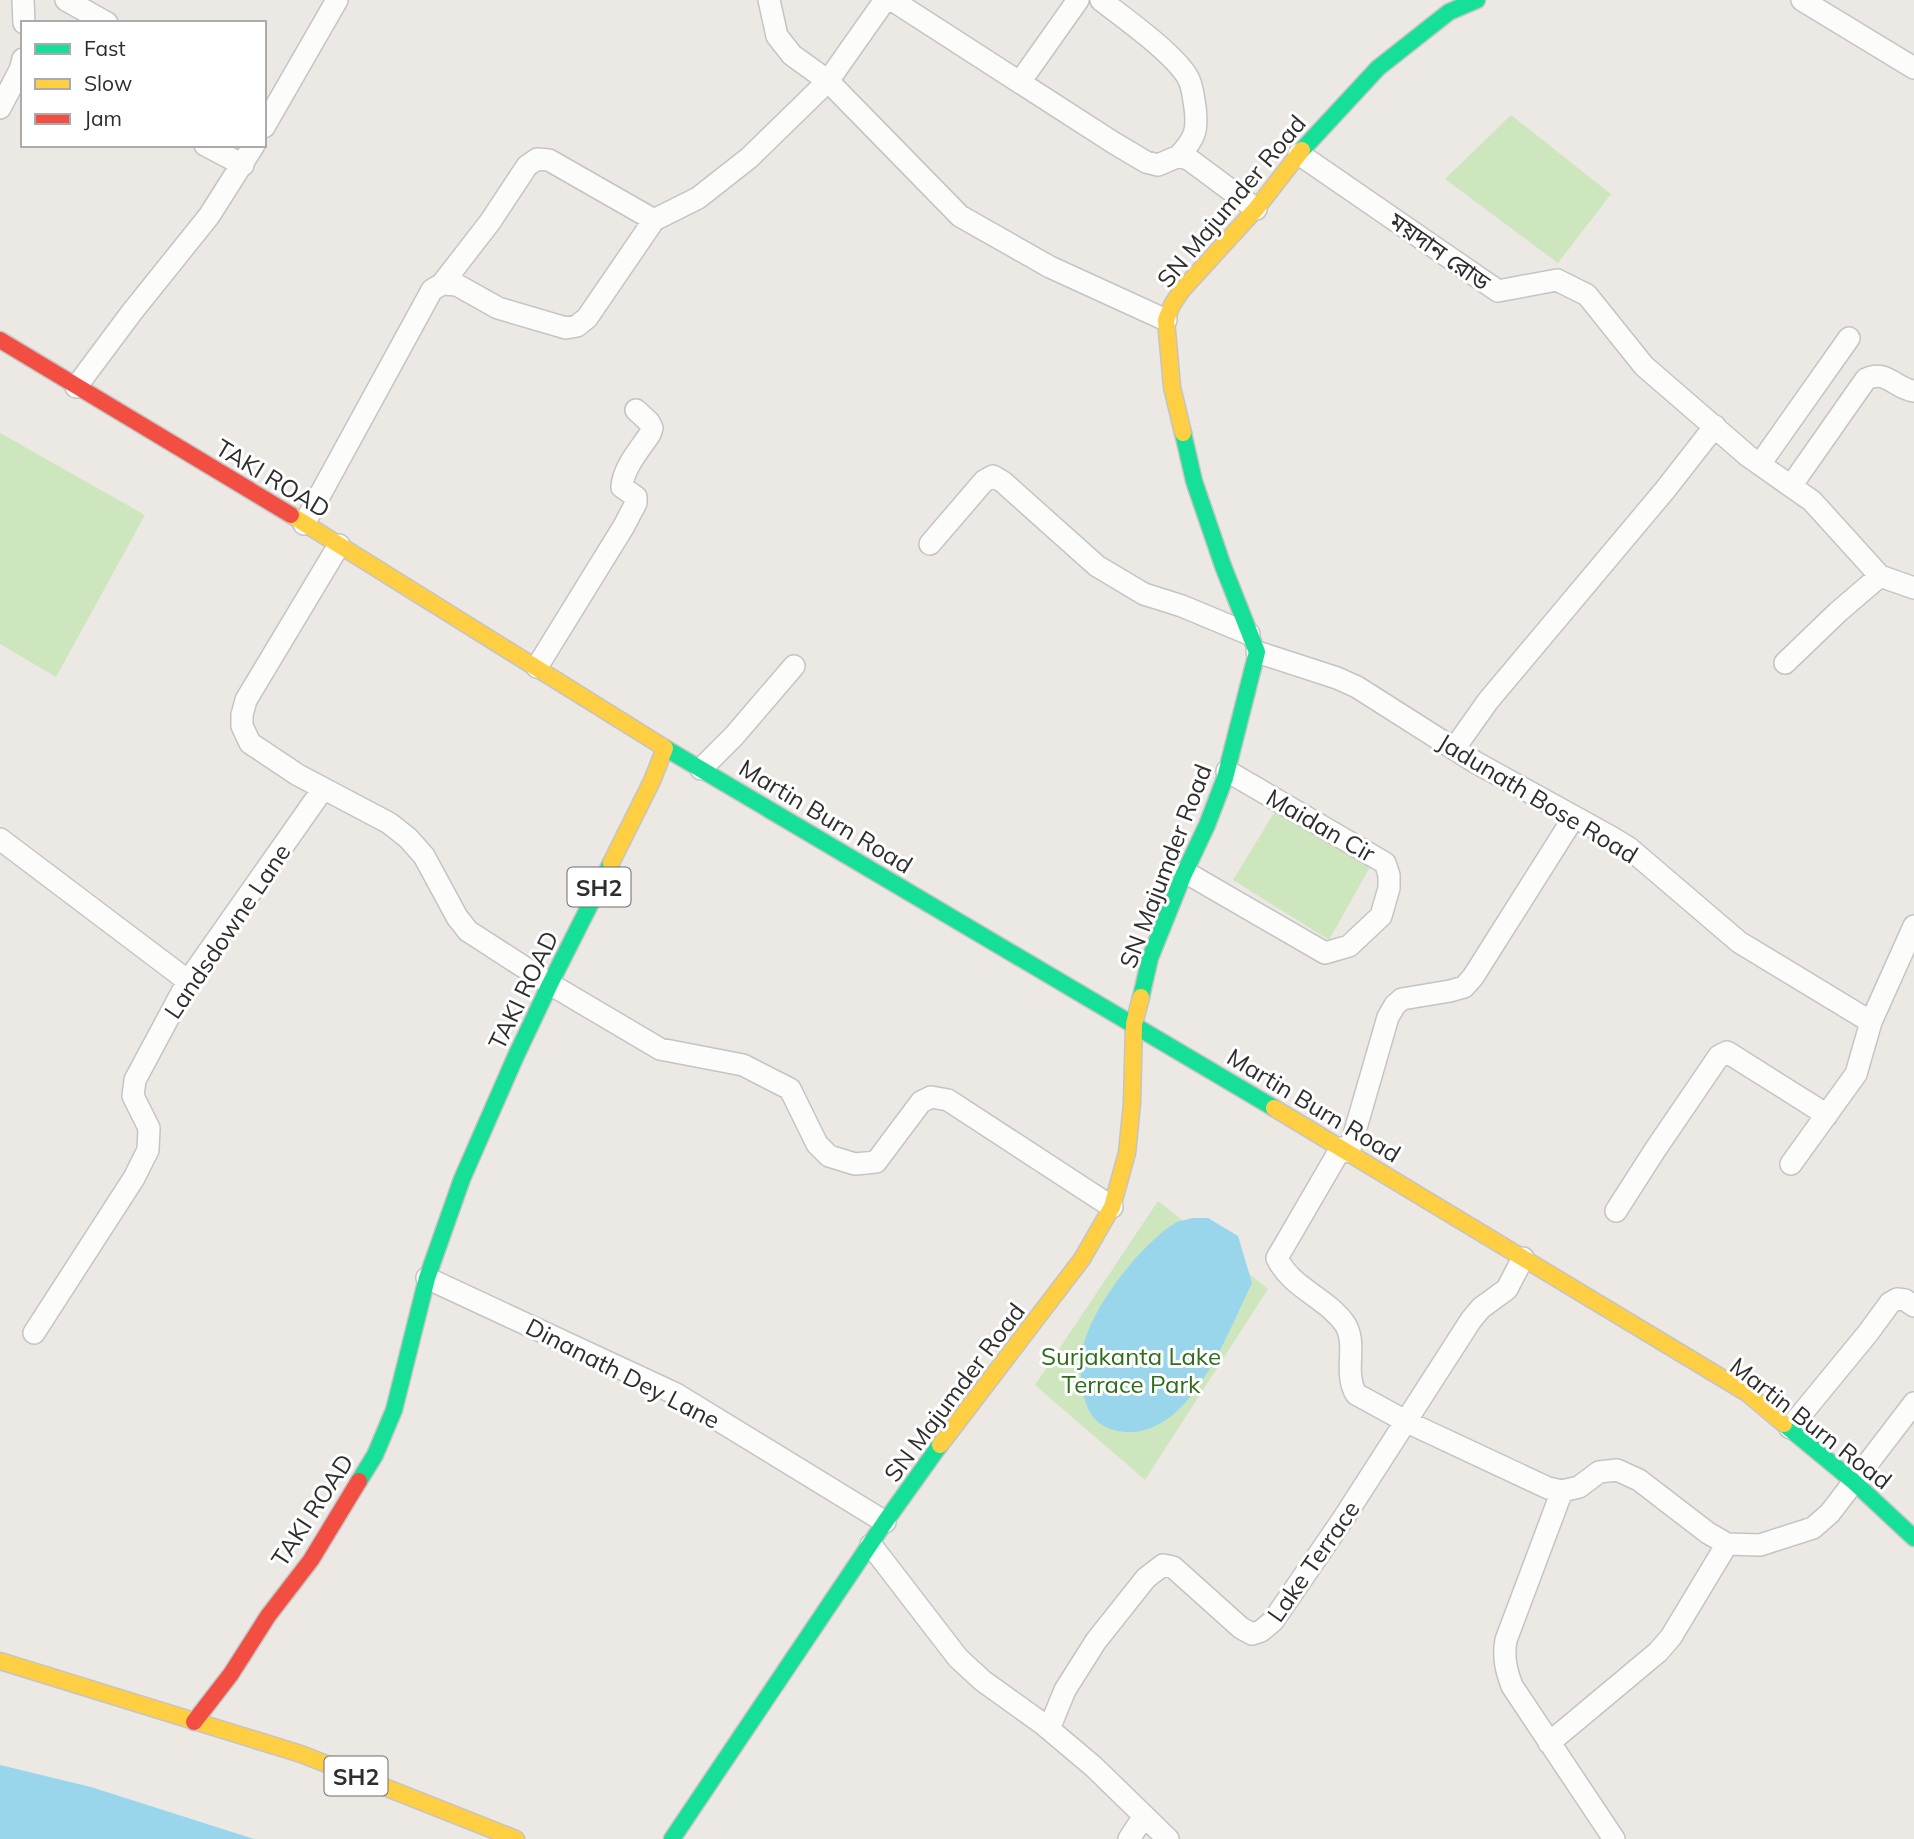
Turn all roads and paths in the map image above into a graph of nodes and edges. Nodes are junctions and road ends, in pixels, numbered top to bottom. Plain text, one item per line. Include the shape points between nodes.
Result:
1 (23, 0) edge
2 (66, 0) edge
3 (337, 0) edge
4 (769, 0) edge
5 (885, 0) edge
6 (892, 0) edge
7 (1078, 0) edge
8 (1101, 0) edge
9 (1477, 0) edge
10 (1802, 0) edge
11 (1445, 6) edge
12 (24, 21) edge
13 (103, 21) edge
14 (1912, 61) edge
15 (21, 66) edge
16 (828, 82) junction
17 (1020, 82) junction
18 (0, 108) edge
19 (266, 124) edge
20 (209, 147) edge
21 (253, 147) edge
22 (1299, 154) junction
23 (1180, 156) junction
24 (243, 165) junction
25 (1256, 209) junction
26 (654, 220) junction
27 (442, 284) junction
28 (1166, 320) junction
29 (1849, 338) dead end
30 (0, 340) edge
31 (76, 387) junction
32 (1914, 391) edge
33 (636, 410) dead end
34 (1715, 426) junction
35 (1760, 464) junction
36 (1791, 486) junction
37 (304, 524) junction
38 (930, 544) dead end
39 (339, 545) junction
40 (1880, 576) junction
41 (1914, 589) edge
42 (1253, 643) junction
43 (1785, 663) dead end
44 (794, 666) dead end
45 (537, 667) junction
46 (665, 748) junction
47 (1454, 749) junction
48 (701, 769) junction
49 (1227, 771) junction
50 (323, 789) junction
51 (1574, 817) junction
52 (0, 839) edge
53 (1185, 872) junction
54 (1914, 926) edge
55 (188, 981) junction
56 (550, 984) junction
57 (1871, 1022) junction
58 (1134, 1024) junction
59 (1827, 1115) junction
60 (1345, 1150) junction
61 (1791, 1164) dead end
62 (1112, 1207) junction
63 (1616, 1211) dead end
64 (1523, 1258) junction
65 (427, 1278) junction
66 (1914, 1306) edge
67 (34, 1332) dead end
68 (1914, 1403) edge
69 (1407, 1422) junction
70 (1790, 1428) junction
71 (1853, 1480) junction
72 (1562, 1491) junction
73 (886, 1522) junction
74 (1914, 1538) edge
75 (1727, 1544) junction
76 (871, 1545) junction
77 (0, 1661) edge
78 (194, 1721) junction
79 (1049, 1729) junction
80 (1549, 1744) junction
81 (1144, 1816) junction
82 (516, 1839) edge
83 (671, 1839) edge
84 (1129, 1839) edge
85 (1168, 1839) edge
86 (1614, 1839) edge

1 - 12 street
2 - 13 street
3 - 19 street
4 - 16 street via 777,36
5 - 16 street
6 - 17 street
7 - 17 street
8 - 23 street via 1164,51 1187,76 1197,125
9 - 11 main road, SN Majumder Road
10 - 14 street
11 - 22 main road, SN Majumder Road via 1378,68
15 - 18 street
16 - 26 street via 749,159 698,198
16 - 28 street via 960,216 1051,267
17 - 23 street via 1146,162 1158,165
20 - 24 street
21 - 24 street
22 - 25 main road, SN Majumder Road
22 - 34 street, ময়দান রোড via 1498,290 1557,280 1587,295 1644,366
23 - 25 street
24 - 31 street
25 - 28 main road, SN Majumder Road via 1182,290
26 - 27 street via 577,326 566,328 498,307 457,285
26 - 27 street via 549,160 537,159 527,166 491,222
27 - 37 street via 432,289
28 - 42 main road, SN Majumder Road via 1172,387 1189,464
29 - 35 street
30 - 31 main road, TAKI ROAD
31 - 37 main road, TAKI ROAD
32 - 36 street via 1882,376 1866,379
33 - 45 street via 652,428 622,480 622,487 636,497 636,503
34 - 35 street, ময়দান রোড
34 - 47 street via 1488,701
35 - 36 street, ময়দান রোড
36 - 40 street, ময়দান রোড via 1812,501
37 - 39 main road, TAKI ROAD
38 - 42 street, Jadunath Bose Road via 993,476 1097,566 1144,594 1182,606
39 - 45 main road, TAKI ROAD
39 - 50 street via 246,700 242,715 250,743
40 - 41 street
40 - 43 street
42 - 47 street, Jadunath Bose Road via 1357,687
42 - 49 main road, SN Majumder Road
44 - 48 street
45 - 46 main road, TAKI ROAD
46 - 48 main road, Martin Burn Road
46 - 56 main road, TAKI ROAD / SH2
47 - 51 street, Jadunath Bose Road
48 - 58 main road, Martin Burn Road
49 - 53 main road, SN Majumder Road
49 - 53 street, Maidan Cir via 1385,863 1389,888 1381,916 1349,946 1325,953
50 - 55 street, Landsdowne Lane
50 - 56 street via 408,838 424,856 468,931
51 - 57 street, Jadunath Bose Road via 1629,848 1749,949
51 - 60 street via 1474,977 1464,987 1402,999 1395,1005
52 - 55 street
53 - 58 main road, SN Majumder Road via 1150,958
54 - 57 street
55 - 67 street, Landsdowne Lane via 135,1080 133,1096 149,1128 148,1150
56 - 62 street via 660,1049 744,1065 790,1089 817,1144 829,1156 855,1164 876,1162 921,1102 940,1098
56 - 65 main road, TAKI ROAD / SH2 via 462,1179
57 - 59 street via 1856,1074
58 - 60 main road, Martin Burn Road
58 - 62 main road, SN Majumder Road via 1127,1153
59 - 61 street
59 - 63 street via 1727,1052 1719,1056
60 - 64 main road, Martin Burn Road
60 - 69 street via 1277,1258 1287,1275 1345,1324 1350,1333 1351,1385 1356,1394
62 - 73 main road, SN Majumder Road via 1082,1259
64 - 69 street, Lake Terrace via 1507,1289 1471,1320
64 - 70 main road, Martin Burn Road via 1747,1394
65 - 73 street, Dinanath Dey Lane via 676,1394
65 - 78 main road, TAKI ROAD / SH2 via 394,1410 375,1455 311,1560
66 - 70 street via 1897,1299 1890,1303
68 - 71 street
69 - 72 street
69 - 79 street, Lake Terrace via 1273,1621 1261,1632 1252,1634 1241,1628 1173,1567 1163,1565 1146,1578 1096,1641 1065,1690
70 - 71 main road, Martin Burn Road
71 - 74 main road, Martin Burn Road
71 - 75 street via 1813,1528 1760,1545
72 - 75 street via 1579,1487 1599,1472 1617,1470 1639,1480
72 - 80 street via 1504,1653 1512,1686
73 - 76 main road, SN Majumder Road
75 - 80 street via 1658,1652
76 - 79 street via 958,1658
76 - 83 main road, SN Majumder Road
77 - 78 main road
78 - 82 main road, SH2 via 301,1754
79 - 81 street
80 - 86 street
81 - 84 street
81 - 85 street

